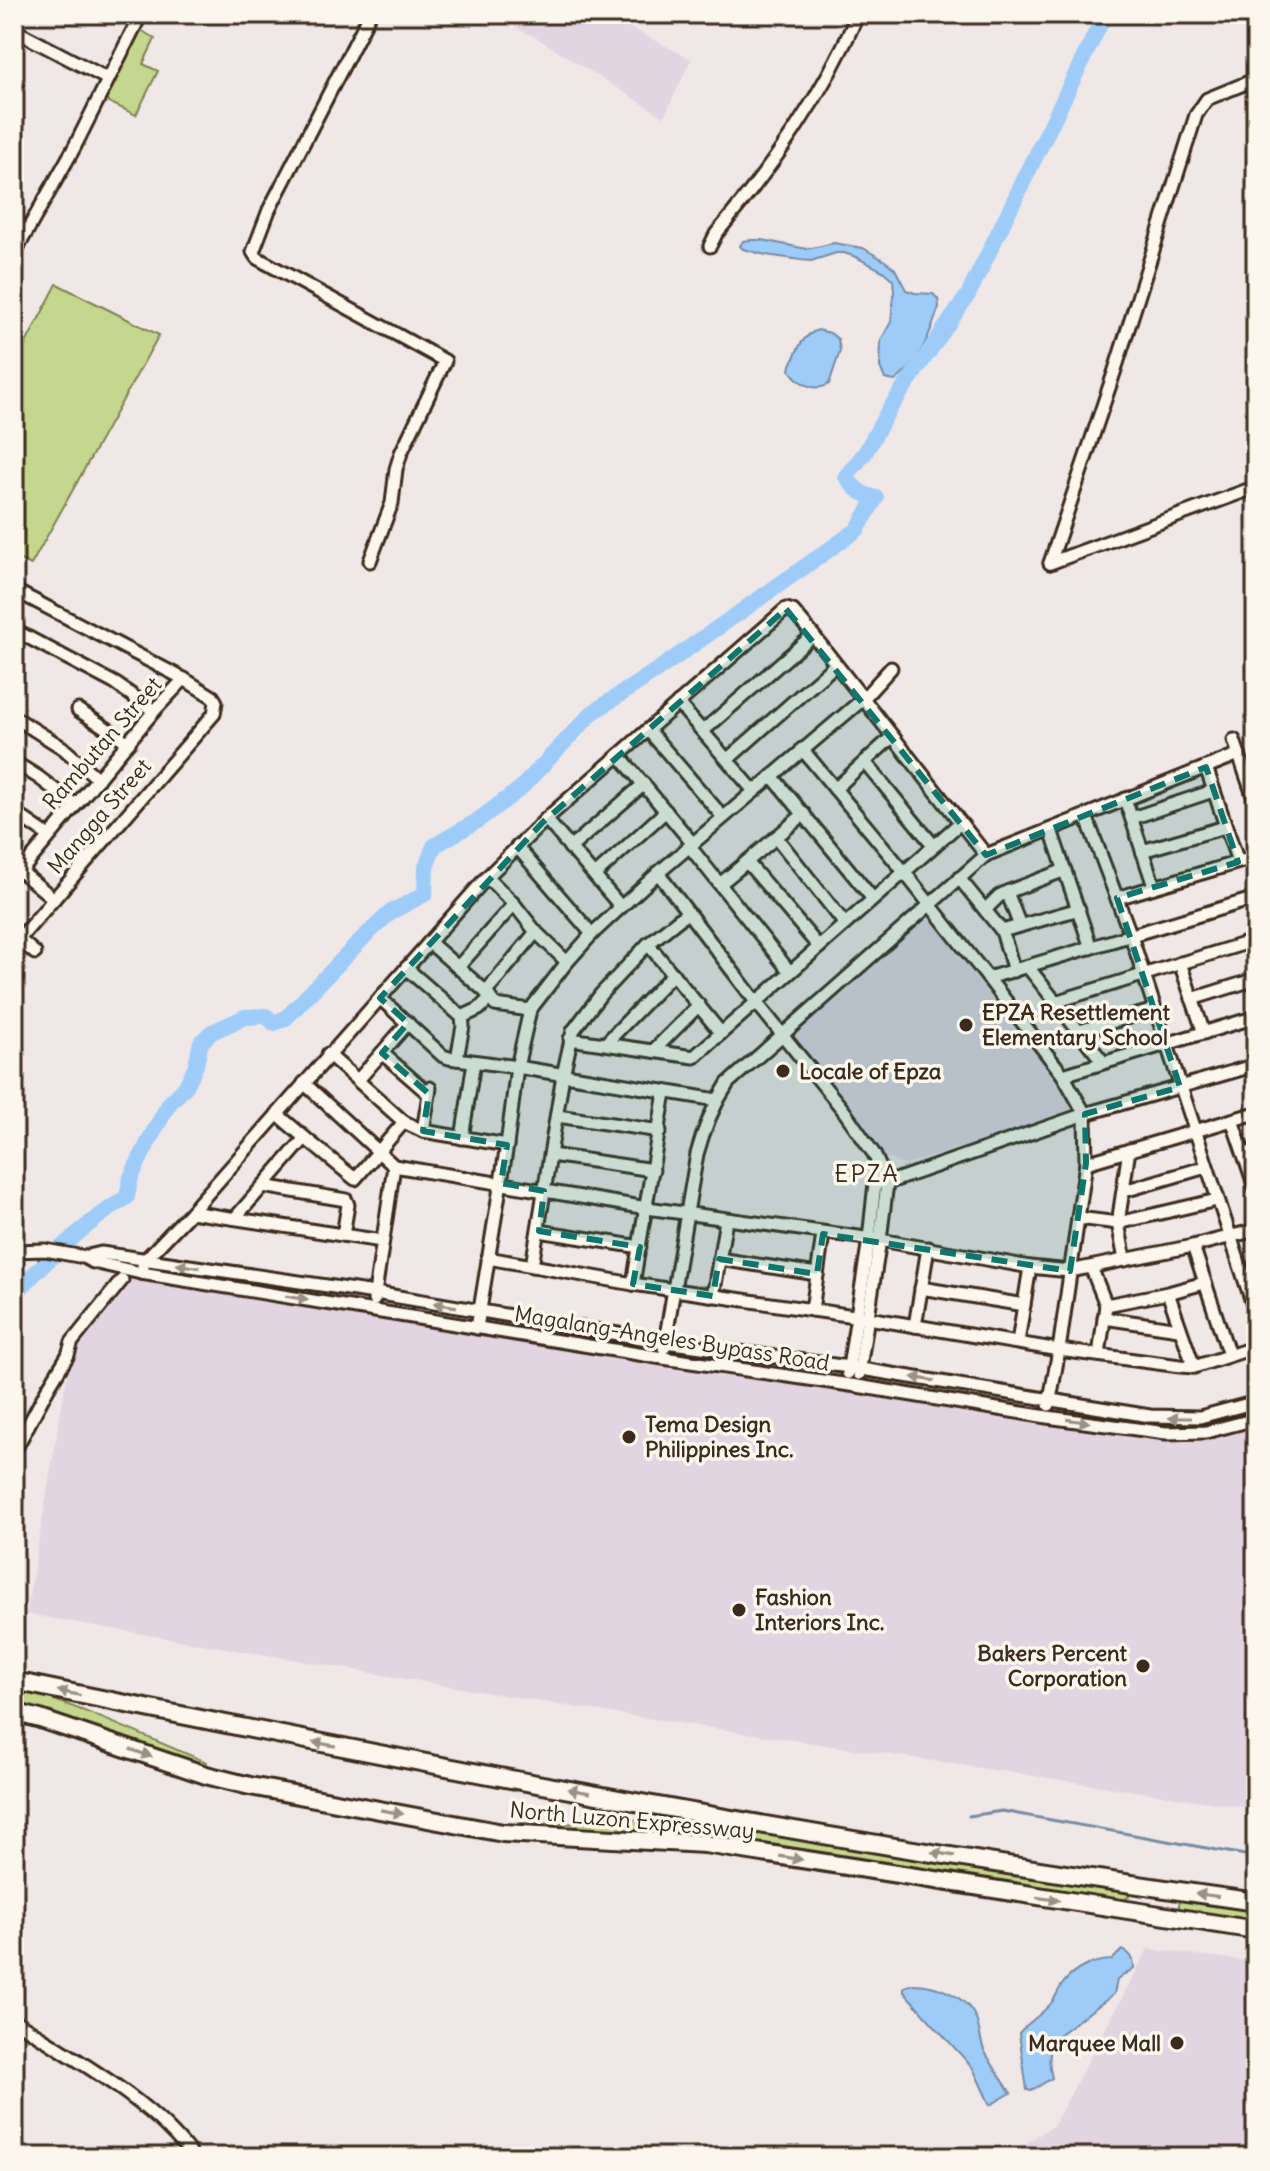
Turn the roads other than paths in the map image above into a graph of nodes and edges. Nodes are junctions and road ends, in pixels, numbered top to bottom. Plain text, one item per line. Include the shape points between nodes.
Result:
1 (141, 14) edge
2 (370, 14) edge
3 (858, 14) edge
4 (14, 30) edge
5 (108, 79) junction
6 (1256, 79) edge
7 (710, 246) dead end
8 (15, 250) edge
9 (1256, 487) edge
10 (370, 561) dead end
11 (14, 590) edge
12 (14, 630) edge
13 (813, 635) junction
14 (835, 665) junction
15 (891, 668) dead end
16 (184, 679) junction
17 (862, 700) junction
18 (678, 703) junction
19 (78, 710) dead end
20 (154, 711) junction
21 (14, 717) edge
22 (648, 730) junction
23 (703, 731) junction
24 (892, 737) junction
25 (1234, 740) dead end
26 (129, 743) junction
27 (802, 749) junction
28 (1239, 754) junction
29 (619, 755) junction
30 (728, 759) junction
31 (14, 762) edge
32 (865, 762) junction
33 (1206, 767) junction
34 (772, 776) junction
35 (98, 779) junction
36 (644, 784) junction
37 (835, 789) junction
38 (754, 791) junction
39 (1213, 791) junction
40 (1125, 799) junction
41 (1256, 804) edge
42 (75, 805) junction
43 (666, 811) junction
44 (14, 812) edge
45 (804, 814) junction
46 (1086, 816) junction
47 (723, 817) junction
48 (1132, 818) junction
49 (546, 819) junction
50 (960, 823) junction
51 (1225, 827) junction
52 (1051, 830) junction
53 (49, 836) junction
54 (776, 837) junction
55 (691, 846) junction
56 (934, 846) junction
57 (517, 847) junction
58 (570, 848) junction
59 (1142, 851) junction
60 (986, 855) junction
61 (1256, 857) edge
62 (747, 862) junction
63 (1238, 862) junction
64 (17, 869) edge
65 (1065, 870) junction
66 (658, 873) junction
67 (905, 873) junction
68 (595, 875) junction
69 (487, 877) junction
70 (959, 878) junction
71 (720, 884) junction
72 (1154, 886) junction
73 (1007, 892) junction
74 (1117, 898) junction
75 (1256, 898) edge
76 (54, 899) junction
77 (873, 899) junction
78 (514, 904) junction
79 (929, 904) junction
80 (621, 907) junction
81 (1079, 909) junction
82 (985, 910) junction
83 (687, 913) junction
84 (845, 924) junction
85 (1020, 926) junction
86 (1002, 931) junction
87 (536, 932) junction
88 (592, 934) junction
89 (1131, 936) junction
90 (16, 939) edge
91 (1256, 940) edge
92 (429, 942) junction
93 (648, 944) junction
94 (819, 947) junction
95 (1091, 948) junction
96 (35, 953) dead end
97 (567, 962) junction
98 (1180, 963) junction
99 (458, 967) junction
100 (1028, 967) junction
101 (406, 968) junction
102 (1014, 971) junction
103 (790, 972) junction
104 (673, 974) junction
105 (1143, 974) junction
106 (988, 978) junction
107 (1256, 979) edge
108 (488, 995) junction
109 (380, 998) junction
110 (1192, 999) junction
111 (756, 1002) junction
112 (1055, 1002) junction
113 (699, 1005) junction
114 (530, 1010) junction
115 (1155, 1010) junction
116 (462, 1017) junction
117 (1256, 1017) edge
118 (408, 1023) junction
119 (1079, 1031) junction
120 (721, 1033) junction
121 (1204, 1033) junction
122 (782, 1035) junction
123 (570, 1039) junction
124 (606, 1043) junction
125 (1166, 1044) junction
126 (653, 1051) junction
127 (382, 1053) junction
128 (328, 1054) junction
129 (457, 1059) junction
130 (474, 1062) junction
131 (1103, 1062) junction
132 (1256, 1065) edge
133 (517, 1067) junction
134 (563, 1075) junction
135 (1063, 1075) junction
136 (358, 1080) junction
137 (304, 1083) junction
138 (1180, 1087) junction
139 (665, 1092) junction
140 (717, 1100) junction
141 (1256, 1113) edge
142 (277, 1114) junction
143 (1085, 1114) junction
144 (557, 1116) junction
145 (1232, 1120) junction
146 (404, 1122) junction
147 (423, 1131) junction
148 (660, 1131) junction
149 (1195, 1131) junction
150 (305, 1138) junction
151 (462, 1138) junction
152 (507, 1145) junction
153 (1129, 1150) junction
154 (379, 1151) junction
155 (1250, 1152) edge
156 (551, 1155) junction
157 (1086, 1163) junction
158 (394, 1166) junction
159 (1206, 1167) junction
160 (653, 1170) junction
161 (501, 1183) junction
162 (881, 1183) junction
163 (263, 1186) junction
164 (1256, 1190) edge
165 (544, 1191) junction
166 (1124, 1191) junction
167 (1217, 1200) junction
168 (647, 1208) junction
169 (191, 1212) junction
170 (688, 1213) junction
171 (235, 1218) junction
172 (1078, 1218) junction
173 (726, 1220) junction
174 (1118, 1223) junction
175 (1256, 1230) edge
176 (539, 1231) junction
177 (823, 1234) junction
178 (343, 1235) junction
179 (1230, 1237) junction
180 (875, 1239) junction
181 (382, 1241) junction
182 (1193, 1246) junction
183 (640, 1247) junction
184 (928, 1248) junction
185 (14, 1251) edge
186 (81, 1256) junction
187 (488, 1258) junction
188 (719, 1259) junction
189 (145, 1260) junction
190 (1125, 1260) junction
191 (532, 1266) junction
192 (1030, 1267) junction
193 (1091, 1267) junction
194 (1070, 1271) junction
195 (141, 1273) junction
196 (817, 1274) junction
197 (122, 1280) dead end
198 (1204, 1283) junction
199 (633, 1284) junction
200 (921, 1288) junction
201 (674, 1290) junction
202 (375, 1293) junction
203 (1168, 1293) junction
204 (713, 1296) junction
205 (1024, 1305) junction
206 (373, 1310) junction
207 (479, 1310) junction
208 (812, 1310) junction
209 (1105, 1312) junction
210 (1256, 1314) edge
211 (862, 1317) junction
212 (915, 1326) junction
213 (477, 1328) junction
214 (1179, 1329) junction
215 (665, 1342) junction
216 (1018, 1342) junction
217 (1256, 1347) edge
218 (1059, 1350) junction
219 (1099, 1355) junction
220 (1229, 1355) junction
221 (663, 1358) junction
222 (1194, 1367) junction
223 (855, 1368) junction
224 (851, 1385) junction
225 (1050, 1399) junction
226 (1256, 1402) edge
227 (1047, 1417) junction
228 (1256, 1419) edge
229 (14, 1452) edge
230 (14, 1681) edge
231 (14, 1712) edge
232 (1256, 1902) edge
233 (1256, 1930) edge
234 (14, 2020) edge
235 (193, 2157) edge

1 - 5 street
2 - 10 street via 269,210 253,252 445,361 401,453 392,503
3 - 7 street via 809,111
4 - 5 street
5 - 8 street
6 - 9 street via 1207,99 1196,115 1050,563
11 - 16 street
12 - 20 street via 116,684
13 - 14 street
13 - 18 street via 786,609
13 - 23 street
14 - 17 street
14 - 30 street
15 - 17 street
16 - 20 street, Rambutan Street
16 - 76 street, Mangga Street via 213,697 214,714
17 - 24 street
17 - 27 street
18 - 22 street
18 - 23 street
19 - 26 street
20 - 26 street, Rambutan Street
21 - 35 street via 63,748
22 - 29 street
22 - 47 street
23 - 30 street
24 - 32 street
24 - 50 street
25 - 28 street
26 - 35 street, Rambutan Street
27 - 34 street
27 - 37 street
28 - 33 street
28 - 41 street
29 - 36 street
29 - 49 street
30 - 38 street
31 - 42 street
32 - 37 street
32 - 56 street
33 - 39 street
33 - 40 street
34 - 38 street
34 - 45 street
35 - 42 street, Rambutan Street
36 - 43 street
36 - 58 street
37 - 67 street
38 - 47 street
39 - 48 street
39 - 51 street
40 - 46 street
40 - 48 street
42 - 53 street, Rambutan Street
43 - 55 street
43 - 68 street
44 - 53 street
45 - 54 street
45 - 77 street
46 - 52 street
46 - 74 street
47 - 55 street
48 - 59 street
49 - 57 street
49 - 58 street
50 - 56 street
50 - 60 street
51 - 59 street
51 - 63 street
52 - 60 street
52 - 65 street
53 - 64 street, Rambutan Street
54 - 62 street
54 - 84 street
55 - 66 street
55 - 71 street
56 - 67 street
57 - 69 street
57 - 88 street
58 - 68 street
59 - 72 street
60 - 70 street
61 - 63 street
62 - 71 street
62 - 94 street
63 - 72 street
64 - 76 street
65 - 73 street
65 - 81 street
66 - 80 street
66 - 83 street
67 - 77 street
67 - 79 street
68 - 80 street
69 - 78 street
69 - 92 street
70 - 79 street
70 - 82 street
71 - 103 street
72 - 74 street
73 - 82 street
73 - 85 street
74 - 89 street
75 - 89 street
76 - 90 street, Mangga Street
77 - 84 street
78 - 87 street
78 - 99 street
79 - 106 street
79 - 122 street
80 - 88 street
81 - 85 street
81 - 95 street
82 - 86 street
83 - 93 street
83 - 111 street
84 - 94 street
85 - 86 street
86 - 102 street
87 - 97 street
87 - 108 street
88 - 97 street
89 - 95 street
89 - 105 street
90 - 96 street
91 - 98 street
92 - 99 street
92 - 101 street
93 - 104 street
93 - 123 street via 601,994
94 - 103 street
95 - 100 street
97 - 114 street
98 - 105 street
98 - 110 street
99 - 108 street
100 - 102 street
100 - 112 street
101 - 109 street
101 - 116 street
102 - 106 street
103 - 111 street
104 - 113 street
104 - 124 street
105 - 112 street
105 - 115 street
106 - 135 street
107 - 110 street
108 - 114 street via 496,1006
108 - 116 street via 479,1009
109 - 118 street
109 - 128 street
110 - 121 street
111 - 120 street
111 - 122 street
112 - 119 street
113 - 120 street
113 - 126 street
114 - 133 street
115 - 119 street
115 - 125 street
116 - 129 street
117 - 121 street
118 - 127 street
118 - 129 street via 443,1056
119 - 131 street
120 - 126 street via 694,1057
121 - 125 street
122 - 140 street via 743,1068
122 - 162 street via 874,1154
123 - 124 street
123 - 134 street
124 - 126 street
125 - 131 street
125 - 138 street
127 - 136 street
127 - 147 street via 430,1090
128 - 136 street
128 - 137 street
129 - 130 street
130 - 133 street
130 - 151 street
131 - 135 street
132 - 138 street
133 - 134 street
133 - 152 street
134 - 139 street
134 - 144 street
135 - 143 street
136 - 146 street
137 - 142 street
137 - 154 street
138 - 143 street
138 - 149 street
139 - 140 street
139 - 148 street
140 - 170 street via 697,1154
141 - 145 street
142 - 150 street
142 - 169 street
143 - 157 street
143 - 162 street
144 - 148 street
144 - 156 street
145 - 149 street
145 - 155 street
146 - 147 street
146 - 154 street
147 - 151 street
148 - 160 street
149 - 153 street
149 - 159 street
150 - 154 street via 355,1179
150 - 163 street
151 - 152 street
152 - 161 street
153 - 157 street
153 - 166 street
154 - 158 street
155 - 164 street
156 - 160 street
156 - 165 street
157 - 172 street
158 - 161 street
158 - 181 street
159 - 166 street
159 - 167 street
160 - 168 street
161 - 165 street
161 - 187 street
162 - 180 street
163 - 171 street
163 - 178 street via 346,1200
165 - 168 street
165 - 176 street
166 - 174 street
167 - 174 street
167 - 179 street
168 - 170 street
168 - 183 street
169 - 171 street
169 - 189 street
170 - 173 street
170 - 201 street
171 - 178 street
172 - 174 street
172 - 194 street
173 - 177 street
173 - 188 street
174 - 190 street
175 - 179 street
176 - 183 street
176 - 191 street
177 - 180 street
177 - 196 street
178 - 181 street
179 - 182 street
179 - 210 street
180 - 184 street
180 - 211 street
181 - 202 street
182 - 190 street
182 - 198 street
183 - 199 street
184 - 192 street
184 - 200 street
185 - 186 street, Magalang-Angeles Bypass Road
186 - 189 street, Magalang-Angeles Bypass Road via 101,1253
186 - 195 street, Magalang-Angeles Bypass Road
187 - 191 street
187 - 207 street
188 - 196 street
188 - 204 street
189 - 195 street
202 -> 189 street, Magalang-Angeles Bypass Road
190 - 193 street
191 - 199 street
192 - 194 street
192 - 205 street
193 - 194 street
193 - 209 street
194 - 218 street
195 -> 206 street, Magalang-Angeles Bypass Road
196 - 208 street
197 - 229 street via 72,1342
198 - 203 street
198 - 220 street
199 - 201 street
200 - 205 street
200 - 212 street
201 - 204 street
201 - 215 street
202 - 206 street
207 -> 202 street, Magalang-Angeles Bypass Road
203 - 209 street
203 - 214 street
204 - 208 street
205 - 216 street
206 - 213 street, Magalang-Angeles Bypass Road
207 - 213 street
207 - 215 street, Magalang-Angeles Bypass Road
208 - 211 street
209 - 214 street
209 - 219 street
211 - 212 street
211 - 223 street
212 - 216 street
213 - 221 street, Magalang-Angeles Bypass Road
214 - 222 street
215 - 221 street
215 - 223 street, Magalang-Angeles Bypass Road
216 - 218 street
217 - 220 street
218 - 219 street
218 - 225 street
219 - 222 street
220 - 222 street
221 - 224 street, Magalang-Angeles Bypass Road
223 - 224 street
225 -> 223 street, Magalang-Angeles Bypass Road
224 - 227 street, Magalang-Angeles Bypass Road
226 -> 225 street, Magalang-Angeles Bypass Road via 1178,1418
225 - 227 street
227 -> 228 street, Magalang-Angeles Bypass Road via 1166,1433 1219,1429
232 -> 230 highway, North Luzon Expressway via 711,1816
231 -> 233 highway, North Luzon Expressway via 250,1786 503,1833 705,1844
234 - 235 street via 147,2109

